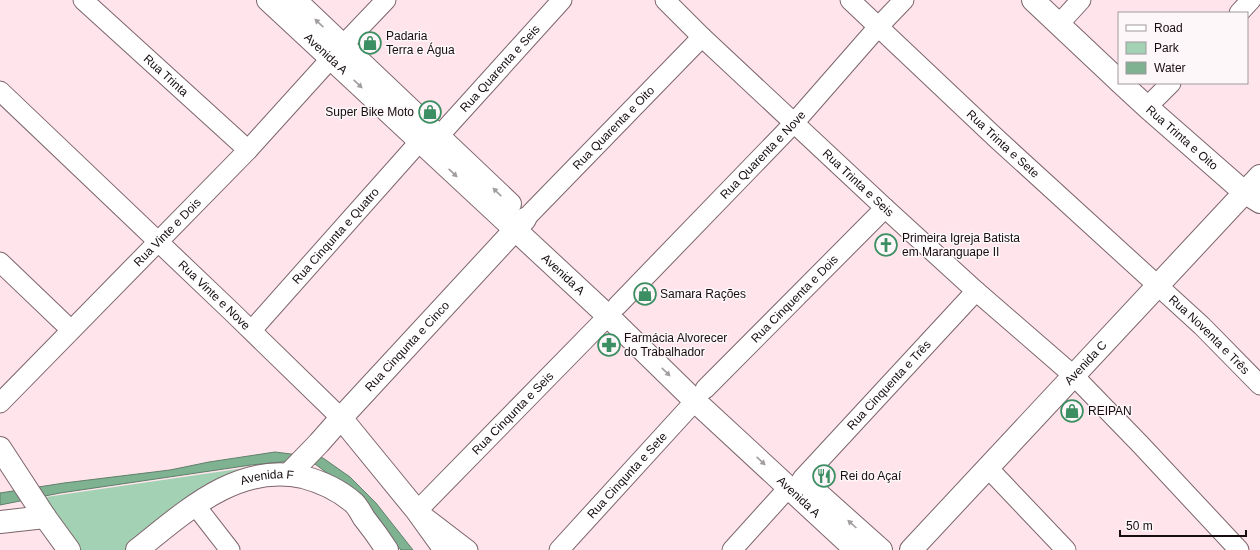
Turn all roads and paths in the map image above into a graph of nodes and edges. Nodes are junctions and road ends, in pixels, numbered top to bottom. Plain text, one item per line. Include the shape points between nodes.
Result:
1 (83, 0) edge
2 (268, 0) edge
3 (295, 0) edge
4 (386, 0) edge
5 (562, 0) edge
6 (666, 0) edge
7 (850, 0) edge
8 (904, 0) edge
9 (1033, 0) edge
10 (1081, 0) edge
11 (1251, 0) edge
12 (1240, 12) edge
13 (1059, 24) junction
14 (878, 27) junction
15 (702, 37) junction
16 (337, 52) junction
17 (1118, 80) edge
18 (1122, 84) edge
19 (1170, 84) edge
20 (0, 91) edge
21 (1147, 108) junction
22 (794, 123) junction
23 (429, 139) junction
24 (248, 150) junction
25 (1260, 176) edge
26 (1252, 197) edge
27 (885, 208) junction
28 (520, 224) junction
29 (159, 242) junction
30 (0, 262) edge
31 (1156, 286) junction
32 (976, 291) junction
33 (613, 311) junction
34 (71, 330) junction
35 (252, 330) junction
36 (1074, 376) junction
37 (1260, 385) edge
38 (700, 395) junction
39 (0, 403) edge
40 (341, 418) junction
41 (0, 448) edge
42 (988, 468) junction
43 (293, 470) junction
44 (795, 483) junction
45 (195, 505) junction
46 (417, 511) junction
47 (43, 514) junction
48 (0, 522) edge
49 (69, 550) edge
50 (137, 550) edge
51 (230, 550) edge
52 (387, 550) edge
53 (445, 550) edge
54 (468, 550) edge
55 (559, 550) edge
56 (732, 550) edge
57 (856, 550) edge
58 (881, 550) edge
59 (911, 550) edge
60 (1066, 550) edge
61 (1239, 550) edge

1 - 24 street, Rua Trinta
2 - 16 street, Avenida A
16 -> 3 street, Avenida A
4 - 16 street, Rua Vinte e Dois
5 - 23 street, Rua Quarenta e Seis
6 - 15 street, Rua Trinta e Seis
7 - 14 street, Rua Trinta e Sete
8 - 14 street, Rua Quarenta e Nove
9 - 13 street
10 - 13 street
11 - 12 street
13 - 17 street
14 - 22 street, Rua Quarenta e Nove
14 - 31 street, Rua Trinta e Sete
15 - 22 street, Rua Trinta e Seis
15 - 28 street, Rua Quarenta e Oito
16 - 23 street, Avenida A
16 - 24 street, Rua Vinte e Dois
18 - 21 street, Rua Trinta e Oito
19 - 21 street
20 - 29 street, Rua Vinte e Nove
21 - 26 street, Rua Trinta e Oito
22 - 27 street, Rua Trinta e Seis
22 - 33 street, Rua Quarenta e Nove
23 - 28 street, Avenida A
23 - 35 street, Rua Cinqunta e Quatro
24 - 29 street, Rua Vinte e Dois
25 - 26 street, Avenida C
26 - 31 street, Avenida C
27 - 32 street, Rua Trinta e Seis
27 - 38 street, Rua Cinquenta e Dois
28 - 33 street, Avenida A
28 - 40 street, Rua Cinqunta e Cinco
29 - 34 street, Rua Vinte e Dois
29 - 35 street, Rua Vinte e Nove
30 - 34 street
31 - 36 street, Avenida C
31 - 37 street, Rua Noventa e Três via 1202,326
32 - 36 street, Rua Trinta e Seis
32 - 44 street, Rua Cinquenta e Três
33 - 38 street, Avenida A
33 - 46 street, Rua Cinqunta e Seis
34 - 39 street, Rua Vinte e Dois
35 - 40 street, Rua Vinte e Nove
36 - 42 street, Avenida C
36 - 61 street, Rua Trinta e Seis
38 - 44 street, Avenida A
38 - 55 street, Rua Cinqunta e Sete
40 - 43 street, Rua Cinqunta e Cinco
40 - 46 street, Rua Vinte e Nove
41 - 47 street
42 - 59 street, Avenida C
42 - 60 street
43 - 45 street, Avenida F via 236,482
43 - 52 street, Avenida F via 335,489 355,504
44 - 56 street, Rua Cinquenta e Três
44 - 57 street, Avenida A
58 -> 44 street, Avenida A
45 - 50 street, Avenida F
45 - 51 street
46 - 53 street, Rua Vinte e Nove
46 - 54 street
47 - 48 street
47 - 49 street

